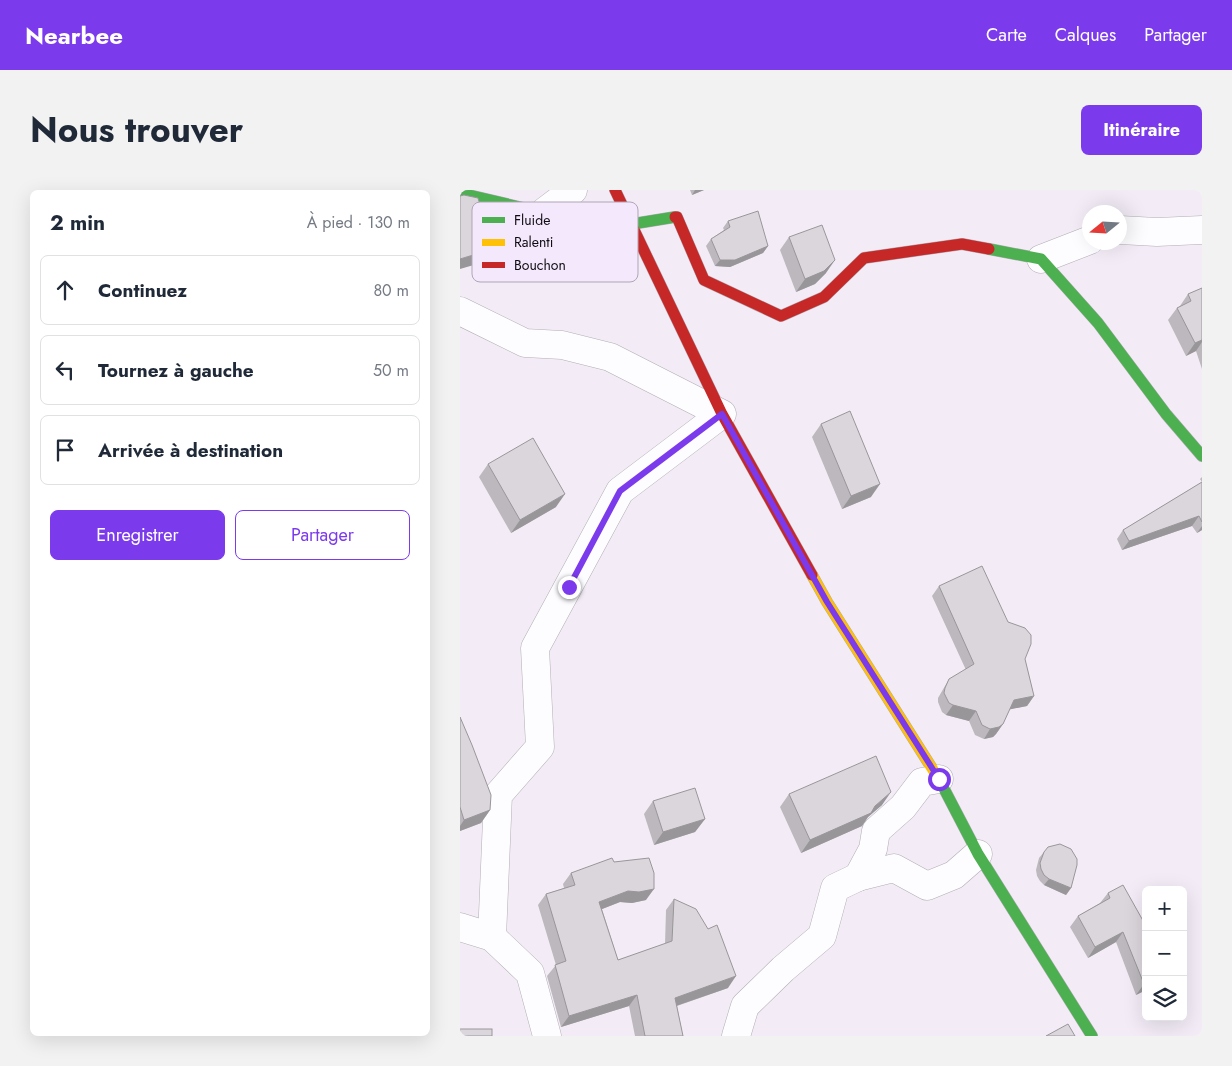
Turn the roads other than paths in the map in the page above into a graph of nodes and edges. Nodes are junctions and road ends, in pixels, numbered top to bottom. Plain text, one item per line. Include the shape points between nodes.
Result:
1 (573, 190) edge
2 (615, 190) edge
3 (460, 193) edge
4 (500, 202) edge
5 (557, 202) edge
6 (621, 202) edge
7 (638, 223) edge
8 (1127, 230) edge
9 (1202, 230) edge
10 (638, 237) edge
11 (1082, 243) edge
12 (1041, 259) junction
13 (460, 311) edge
14 (722, 414) junction
15 (1202, 456) edge
16 (939, 779) junction
17 (978, 854) junction
18 (858, 877) junction
19 (460, 927) edge
20 (492, 936) junction
21 (547, 1036) edge
22 (736, 1036) edge
23 (1092, 1036) edge

1 - 5 street
2 - 6 main road
3 - 4 main road
7 - 12 main road via 677,217 704,280 781,316 824,297 864,258 962,244
8 - 9 street
10 - 14 main road
11 - 12 street
12 - 15 main road via 1098,323
13 - 14 street via 525,343 562,345 610,357
14 - 16 main road via 827,602
14 - 20 street via 620,491 535,648 540,747 498,795
16 - 17 main road
16 - 18 street via 922,782 903,807 876,831 873,849
17 - 18 street via 954,875 927,886 894,868
17 - 23 main road
18 - 22 street via 835,888 822,936 783,968 746,1006
19 - 20 street
20 - 21 street via 530,973

